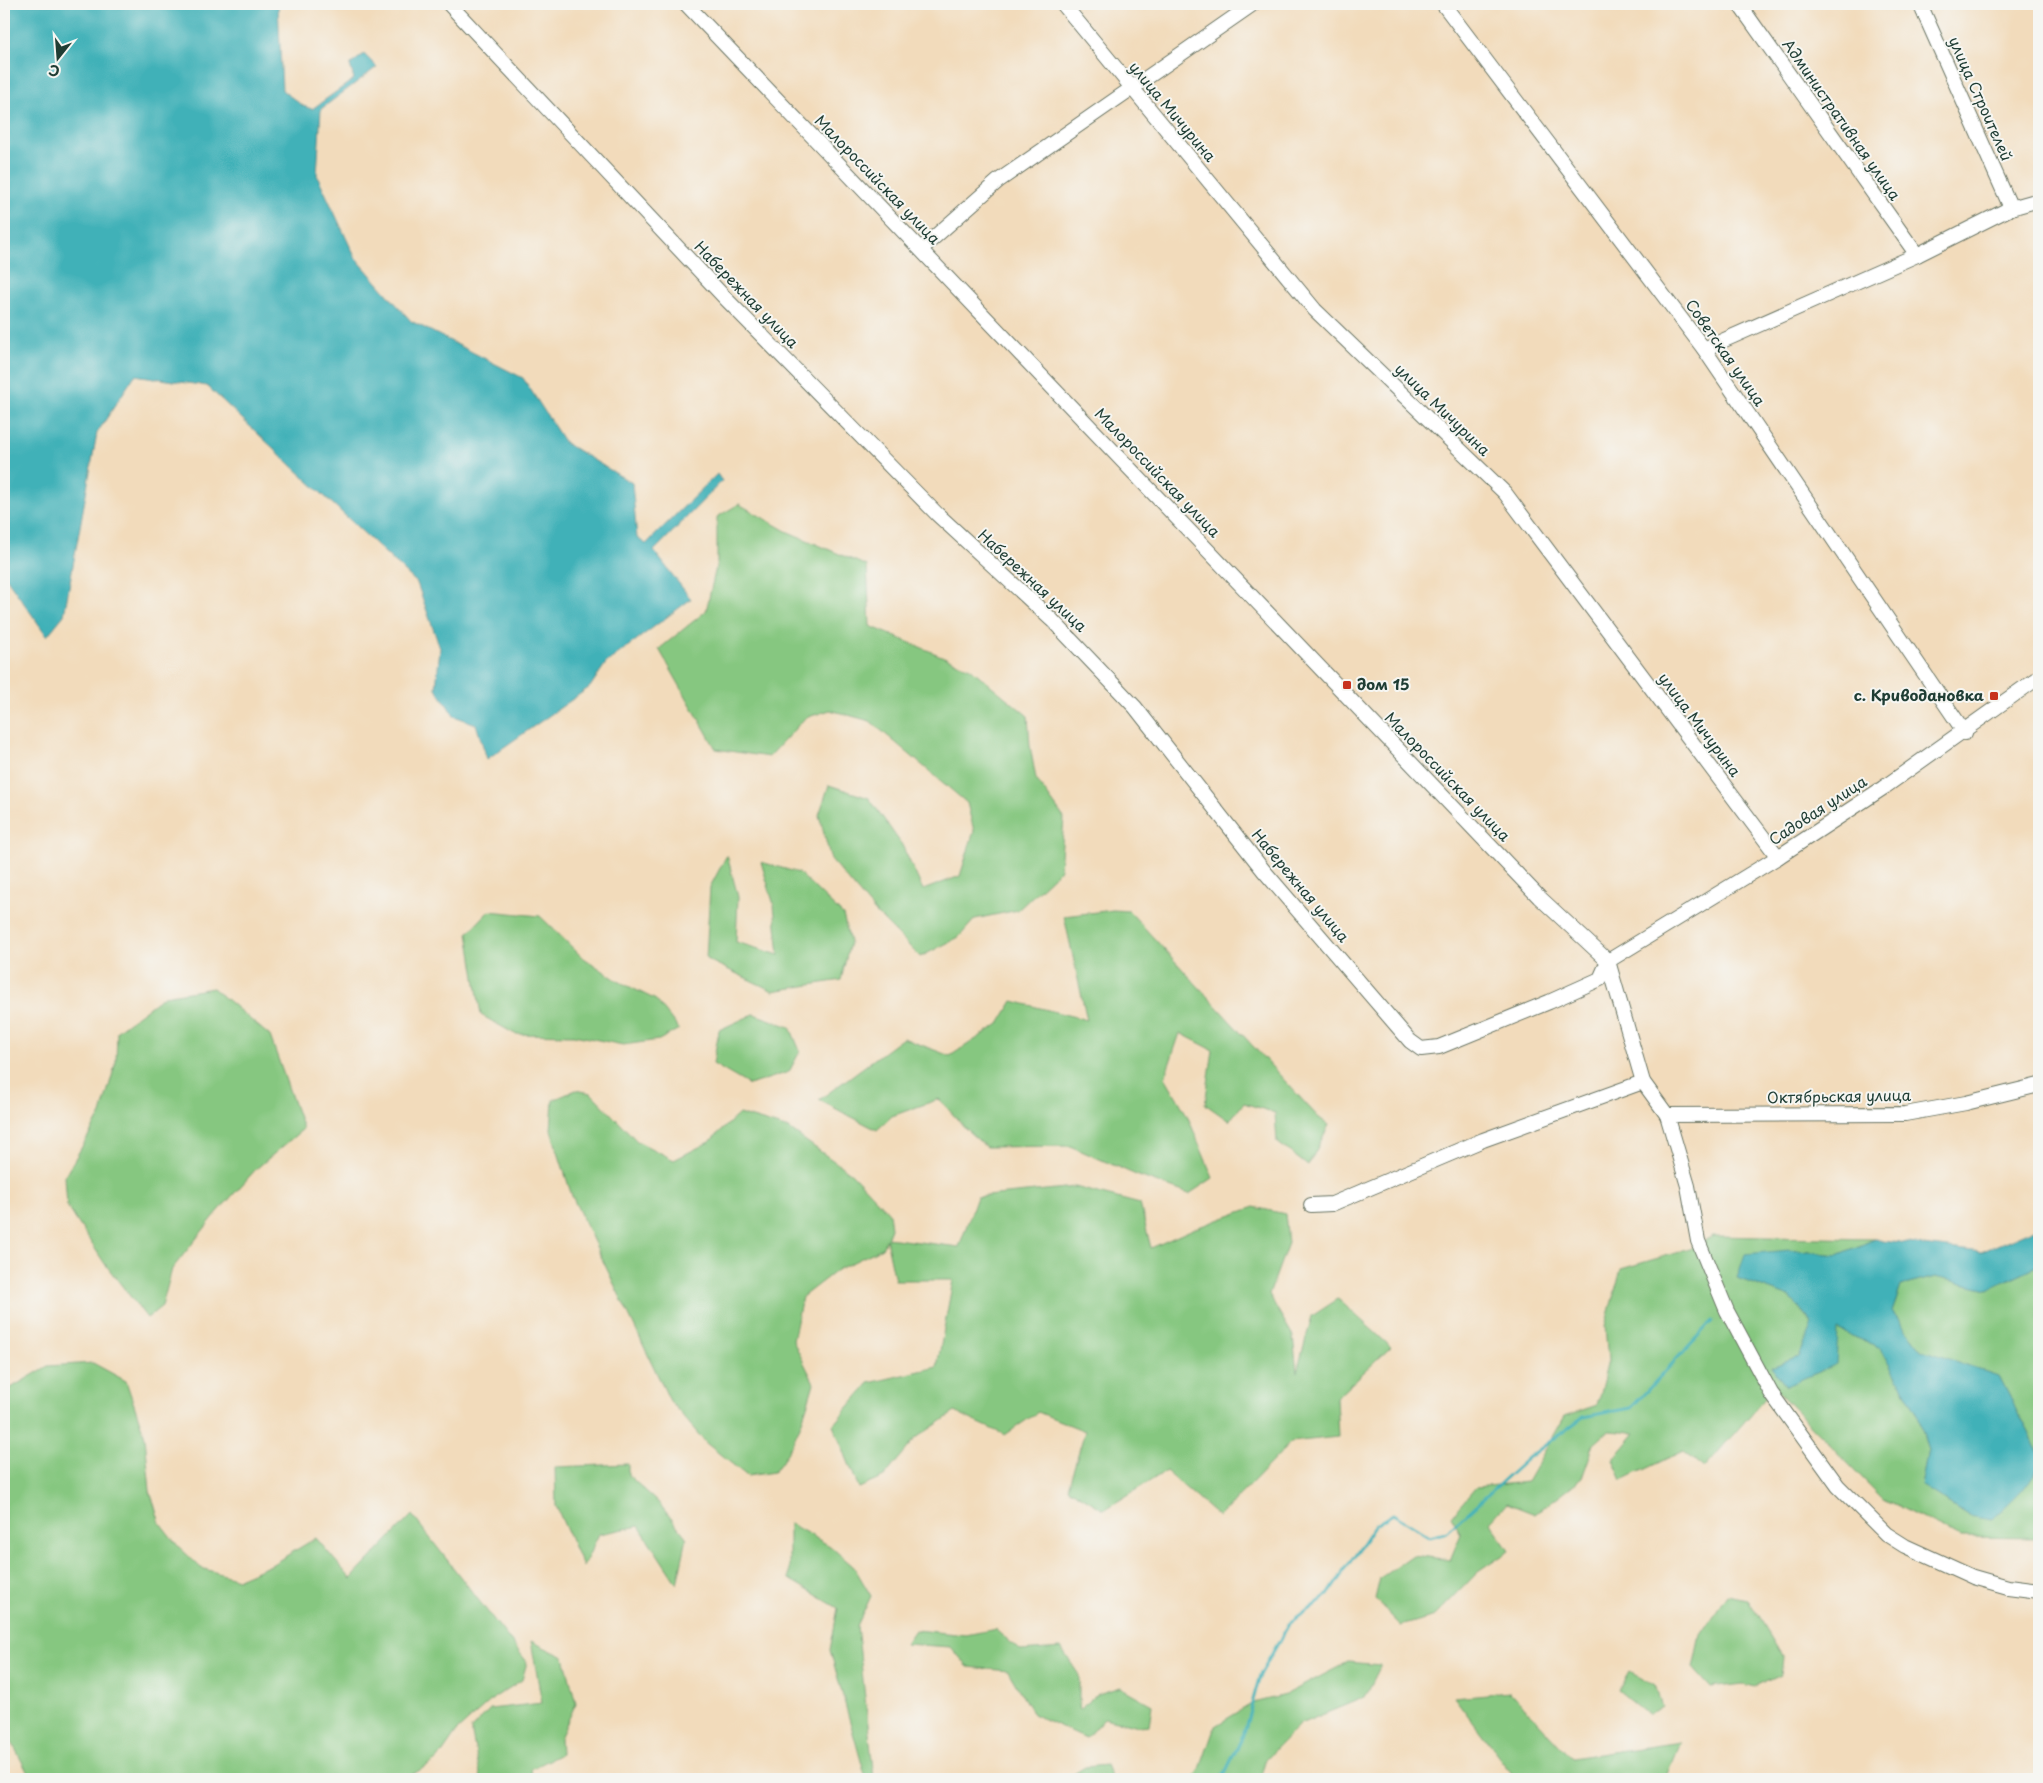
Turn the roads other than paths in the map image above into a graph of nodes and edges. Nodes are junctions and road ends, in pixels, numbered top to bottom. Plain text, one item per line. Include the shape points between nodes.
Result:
1 (449, 4) edge
2 (686, 4) edge
3 (1063, 4) edge
4 (1253, 4) edge
5 (1443, 4) edge
6 (1739, 4) edge
7 (1920, 4) edge
8 (1131, 88) junction
9 (2039, 200) edge
10 (2011, 208) junction
11 (921, 249) junction
12 (1917, 255) junction
13 (1704, 349) junction
14 (2039, 677) edge
15 (1964, 732) junction
16 (1778, 857) junction
17 (1608, 961) junction
18 (1643, 1082) junction
19 (2039, 1085) edge
20 (1667, 1115) junction
21 (1311, 1205) dead end
22 (2039, 1591) edge

1 - 17 street, Набережная улица via 733,307 937,514 1052,620 1135,707 1264,871 1410,1042 1422,1049 1439,1047 1549,1002 1600,979
2 - 11 street, Малороссийская улица
3 - 8 street, улица Мичурина
4 - 8 street
5 - 13 street, Советская улица
6 - 12 street, Административная улица
7 - 10 street, улица Строителей
8 - 11 street via 998,182
8 - 16 street, улица Мичурина via 1315,310 1505,493
9 - 10 street
10 - 12 street
11 - 17 street, Малороссийская улица via 1539,897
12 - 13 street
13 - 15 street, Советская улица
14 - 15 street, Садовая улица
15 - 16 street, Садовая улица
16 - 17 street, Садовая улица
17 - 18 street
18 - 20 street
18 - 21 street via 1483,1140 1332,1204
19 - 20 street, Октябрьская улица via 1905,1114
20 - 22 street via 1688,1186 1698,1241 1727,1311 1771,1393 1838,1486 1886,1534 1905,1546 1973,1577 2008,1587

